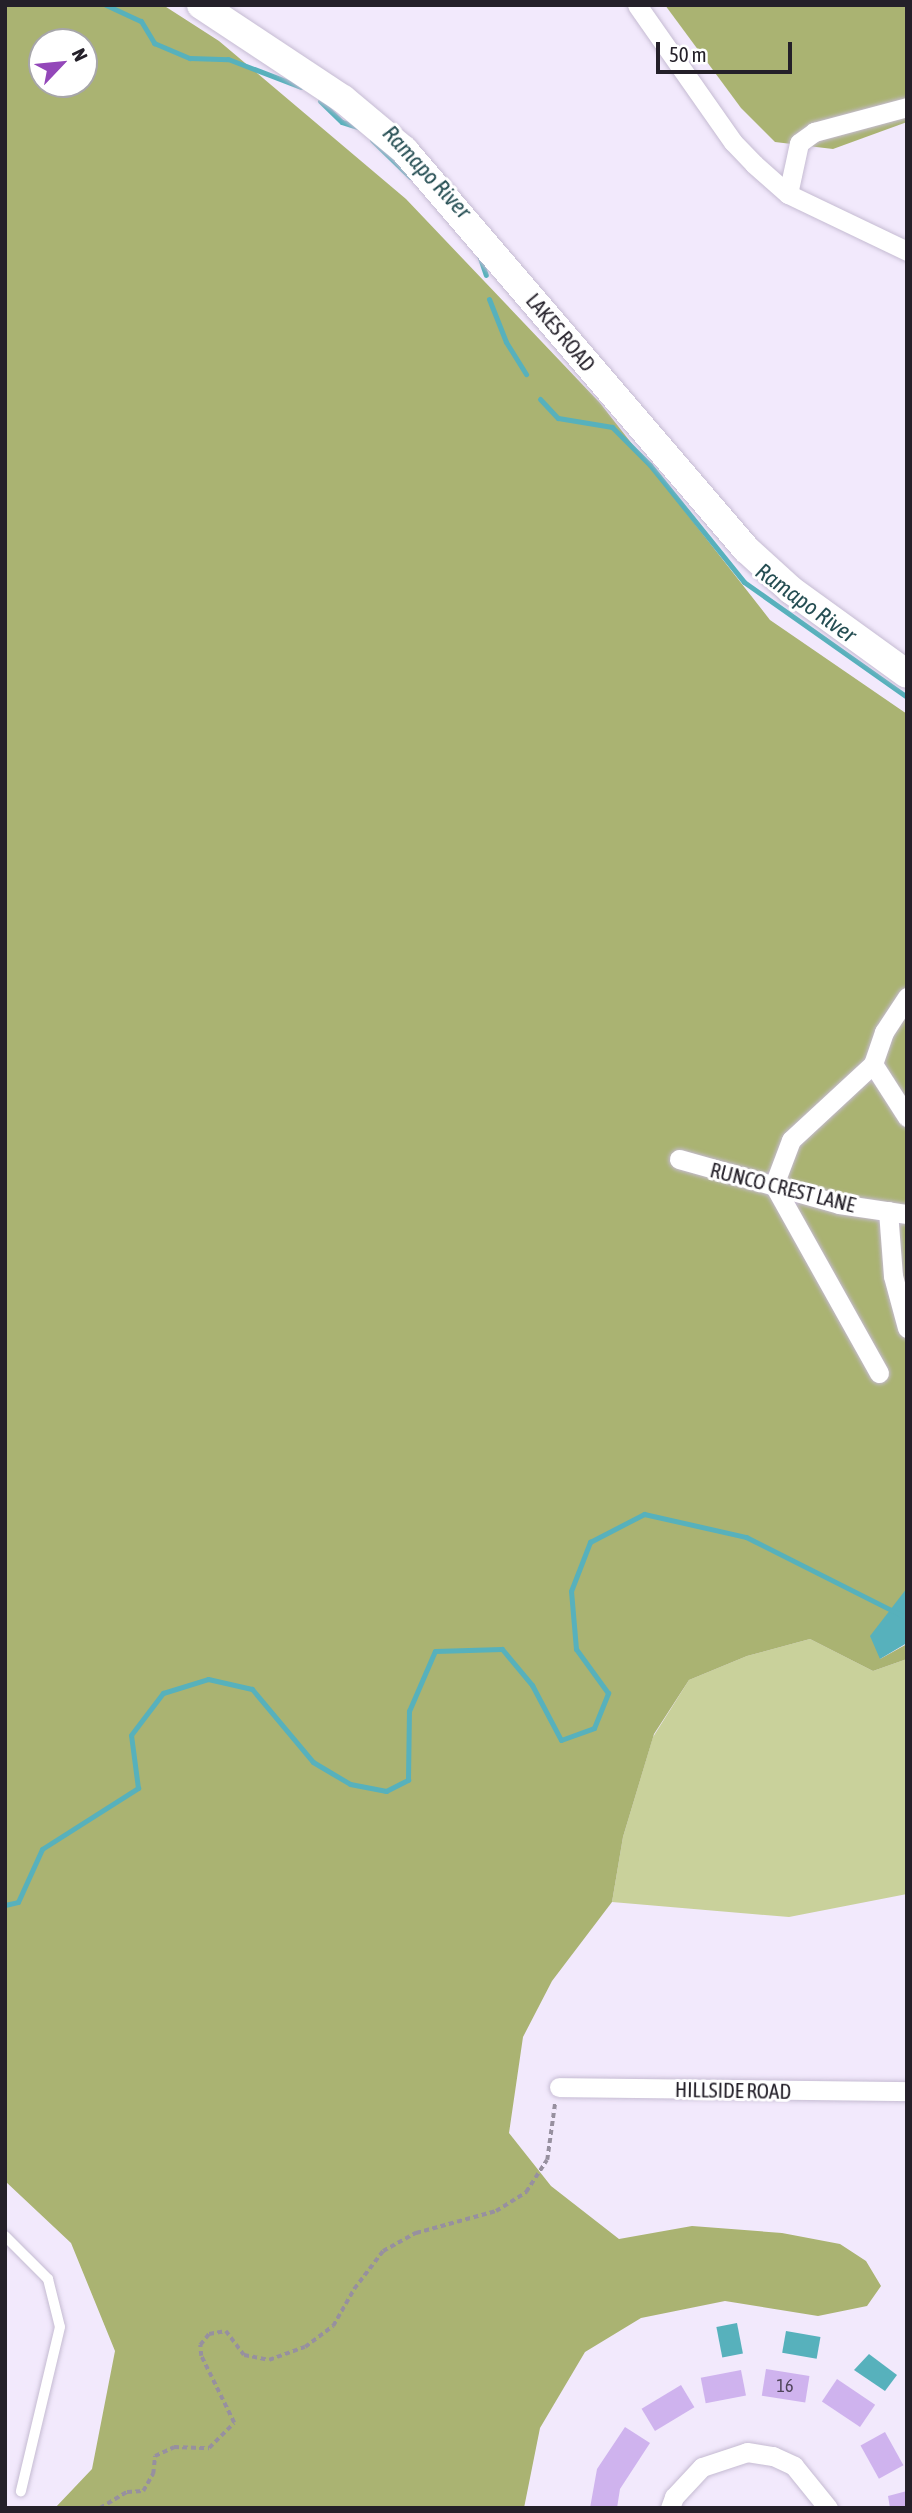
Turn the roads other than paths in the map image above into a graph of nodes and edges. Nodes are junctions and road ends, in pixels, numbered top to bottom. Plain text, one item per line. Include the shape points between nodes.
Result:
1 (201, 5) edge
2 (637, 5) edge
3 (907, 107) edge
4 (788, 194) junction
5 (907, 251) edge
6 (907, 674) edge
7 (907, 997) edge
8 (873, 1064) junction
9 (907, 1117) edge
10 (679, 1158) dead end
11 (774, 1185) junction
12 (897, 1212) edge
13 (907, 1328) edge
14 (879, 1373) dead end
15 (559, 2087) road end
16 (907, 2091) edge
17 (5, 2236) edge
18 (21, 2491) dead end
19 (670, 2508) edge
20 (828, 2508) edge

1 - 6 main road, LAKES ROAD via 343,99 404,150 746,549 791,590
2 - 4 street via 733,142
3 - 4 street via 814,132 799,143
4 - 5 street
7 - 8 street via 884,1032
8 - 9 street
8 - 11 street via 791,1140
10 - 11 street, RUNCO CREST LANE
11 - 12 street, RUNCO CREST LANE via 839,1204
11 - 14 street
12 - 13 street, RUNCO CREST LANE via 893,1276
15 - 16 street, HILLSIDE ROAD
17 - 18 lane via 48,2279 60,2327
19 - 20 street via 674,2497 702,2467 747,2452 773,2456 794,2466

